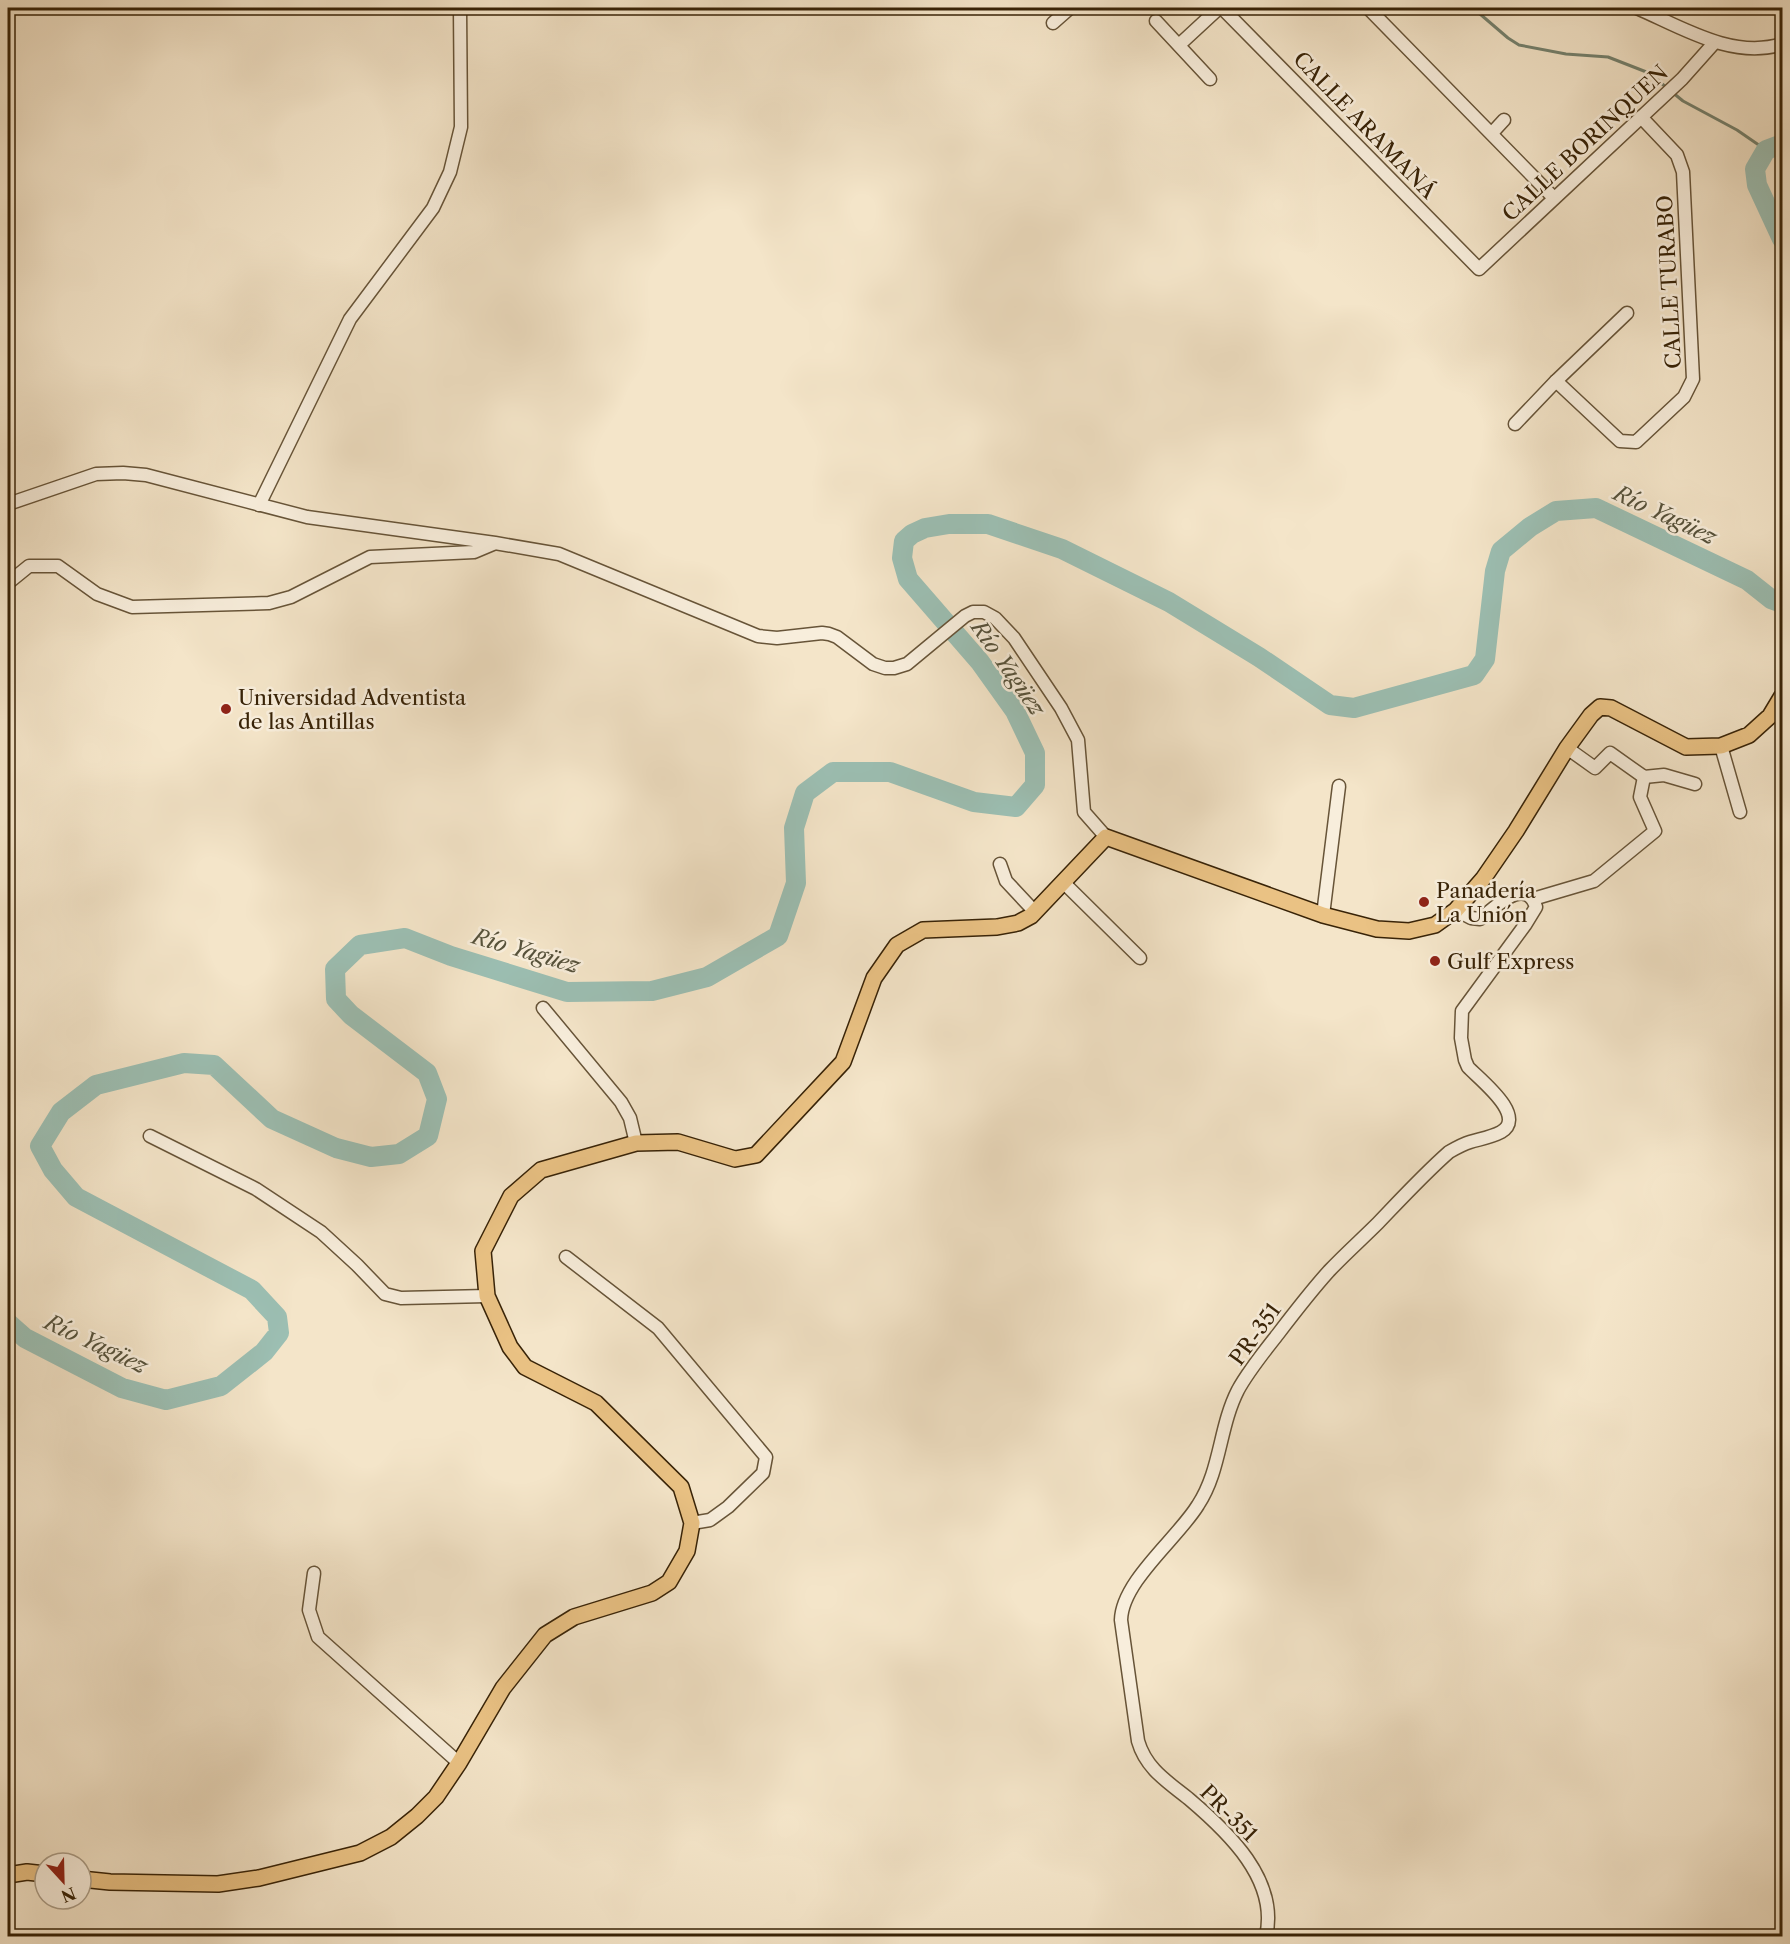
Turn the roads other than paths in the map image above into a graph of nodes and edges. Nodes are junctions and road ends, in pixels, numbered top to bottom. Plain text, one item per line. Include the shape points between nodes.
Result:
1 (460, 8) edge
2 (1070, 8) edge
3 (1220, 8) edge
4 (1368, 8) edge
5 (1637, 8) edge
6 (1156, 21) dead end
7 (1053, 23) dead end
8 (1715, 42) junction
9 (1782, 44) edge
10 (1179, 45) junction
11 (1210, 79) dead end
12 (1641, 117) junction
13 (1504, 120) dead end
14 (1492, 133) junction
15 (1554, 198) junction
16 (1479, 269) joint
17 (1627, 313) dead end
18 (1556, 381) junction
19 (1515, 424) dead end
20 (8, 504) edge
21 (259, 505) junction
22 (495, 543) junction
23 (8, 583) edge
24 (1782, 696) edge
25 (1721, 746) junction
26 (1567, 748) junction
27 (1644, 777) junction
28 (1695, 784) dead end
29 (1339, 786) dead end
30 (1740, 812) dead end
31 (1106, 837) junction
32 (1000, 864) dead end
33 (1063, 882) junction
34 (1533, 899) junction
35 (1456, 910) junction
36 (1035, 912) junction
37 (1323, 915) junction
38 (1140, 958) dead end
39 (543, 1008) dead end
40 (150, 1136) dead end
41 (636, 1143) junction
42 (566, 1257) dead end
43 (487, 1296) junction
44 (692, 1523) junction
45 (314, 1573) dead end
46 (459, 1763) junction
47 (33, 1873) edge
48 (8, 1875) edge
49 (93, 1880) edge
50 (1266, 1936) edge

1 - 21 street via 460,127 450,172 433,208 350,319
2 - 7 street
3 - 10 street
3 - 16 street, CALLE ARAMANÁ
4 - 14 street
5 - 8 street
6 - 10 street
8 - 9 street via 1760,48
8 - 12 street, CALLE BORINQUEN
10 - 11 street
12 - 15 street, CALLE BORINQUEN
12 - 18 street, CALLE TURABO via 1677,155 1683,172 1693,379 1684,397 1636,442 1620,441
13 - 14 street
14 - 15 street
15 - 16 street, CALLE BORINQUEN
17 - 18 street, CALLE TURABO
18 - 19 street, CALLE TURABO
20 - 21 street via 96,474 116,472
21 - 22 street via 307,517
22 - 23 street via 474,552 370,557 291,597 269,603 132,607 97,594 58,566 29,566
22 - 31 street via 559,554 758,636 829,634 885,668 907,664 965,616 984,612 1014,638 1061,708 1078,740 1084,812
24 - 25 main road via 1770,716 1749,735
25 - 26 main road via 1686,747 1611,708 1600,707
25 - 30 street
26 - 27 street via 1595,768 1610,753
26 - 35 main road via 1510,841
27 - 28 street via 1664,775
27 - 34 street via 1640,797 1655,831 1594,881
29 - 37 street
31 - 33 main road
31 - 37 main road
32 - 36 street via 1006,881
33 - 36 main road
33 - 38 street
34 - 35 street via 1528,894 1512,894 1480,919
34 - 50 street, PR-351 / PR-351 via 1536,907 1532,915 1462,1011 1465,1060 1505,1104 1509,1124 1500,1133 1449,1152 1298,1307 1230,1407 1206,1494 1130,1591 1121,1611 1142,1753 1154,1771 1216,1822 1247,1858 1265,1897 1269,1921
35 - 37 main road via 1435,925 1409,931 1377,930
36 - 41 main road via 1018,923 997,927 923,930 897,945 874,978 843,1062 756,1155 735,1159 678,1142
39 - 41 street via 621,1102
40 - 43 street via 256,1189 311,1226 385,1294 401,1298
41 - 43 main road via 541,1170 511,1196 483,1251
42 - 44 street via 658,1328 766,1457 763,1473 728,1506 710,1520
43 - 44 main road via 510,1347 525,1367 596,1403 681,1487
44 - 46 main road via 687,1551 669,1582 652,1593 574,1617 545,1635 503,1688
45 - 46 street via 309,1610 318,1637
46 - 49 main road via 436,1797 417,1816 392,1837 360,1853 218,1884
47 - 48 main road

